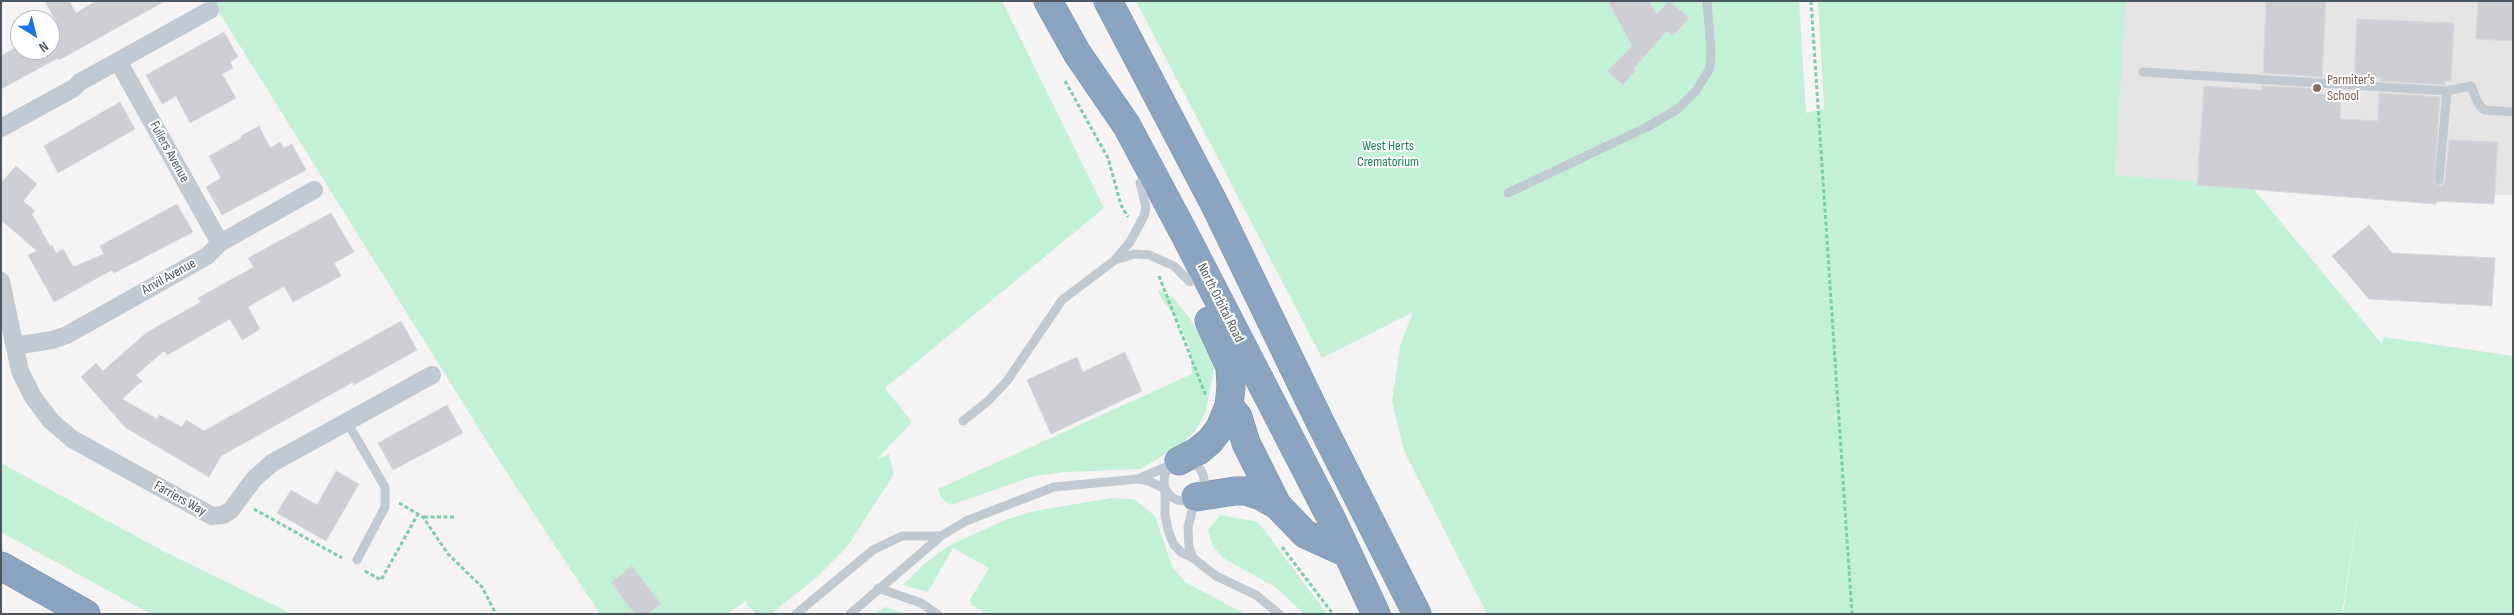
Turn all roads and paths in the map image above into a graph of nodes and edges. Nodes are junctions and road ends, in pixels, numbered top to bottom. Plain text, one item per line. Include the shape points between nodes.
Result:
1 (1048, 1) edge
2 (1108, 1) edge
3 (1707, 1) edge
4 (1811, 1) edge
5 (210, 10) dead end
6 (118, 61) junction
7 (1068, 63) junction
8 (2144, 72) dead end
9 (2447, 91) junction
10 (2513, 112) edge
11 (1, 128) edge
12 (2439, 180) dead end
13 (1140, 183) junction
14 (314, 190) dead end
15 (1508, 193) dead end
16 (1136, 232) junction
17 (220, 243) junction
18 (1149, 255) junction
19 (1115, 260) junction
20 (1, 282) edge
21 (1190, 282) junction
22 (15, 346) junction
23 (432, 375) dead end
24 (1225, 417) junction
25 (963, 421) dead end
26 (346, 422) junction
27 (1176, 463) junction
28 (1138, 479) junction
29 (1166, 489) junction
30 (386, 495) junction
31 (1196, 497) junction
32 (240, 501) junction
33 (1277, 505) junction
34 (418, 514) junction
35 (423, 517) junction
36 (456, 517) dead end
37 (941, 536) junction
38 (1278, 542) dead end
39 (1347, 553) junction
40 (1193, 558) junction
41 (354, 562) junction
42 (1, 566) edge
43 (878, 588) junction
44 (86, 614) edge
45 (496, 614) edge
46 (796, 614) edge
47 (850, 614) edge
48 (937, 614) edge
49 (1279, 614) edge
50 (1333, 614) edge
51 (1376, 614) edge
52 (1417, 614) edge
53 (1852, 614) edge

1 - 7 highway, North Orbital Road
2 - 52 highway via 1215,205
3 - 15 lane via 1710,68 1696,91 1678,109
4 - 53 path
5 - 6 street
6 - 11 street
6 - 17 street, Fullers Avenue
7 - 13 highway
7 - 16 path via 1108,158 1121,205
7 - 39 highway, North Orbital Road via 1131,134
8 - 9 lane
9 - 10 lane via 2471,86 2484,110
9 - 12 lane
13 - 16 lane via 1146,207
13 - 21 highway
14 - 17 street, Anvil Avenue
16 - 19 lane
17 - 22 street, Anvil Avenue via 207,256 67,335
18 - 19 lane via 1135,254
18 - 21 lane via 1174,266
18 - 24 path via 1208,403 1208,416
19 - 25 lane via 1062,300 1007,381
20 - 22 street, Farriers Way
21 - 24 highway via 1230,367
22 - 32 street, Farriers Way via 20,371 33,397 51,422 72,439 212,516 224,515
23 - 26 street, Farriers Way
24 - 27 highway via 1198,451
24 - 33 highway via 1238,417 1246,443
26 - 30 lane via 385,487
26 - 32 street, Farriers Way via 272,463 254,479
27 - 28 lane
27 - 29 lane via 1165,475
27 - 31 lane via 1193,463 1202,472 1204,486
28 - 29 lane via 1149,480
28 - 37 lane via 1054,487 989,510
29 - 31 lane via 1175,499 1182,501
29 - 40 lane via 1165,515 1169,533 1181,552
30 - 34 path
30 - 41 lane via 385,507
31 - 33 highway via 1246,491
31 - 40 lane via 1188,518 1189,547
32 - 41 path
33 - 39 highway via 1305,534
34 - 35 path
34 - 41 path via 381,580
35 - 36 path
35 - 45 path via 448,554 482,587
37 - 43 lane
37 - 46 lane via 902,536 873,550
38 - 50 path
39 - 51 highway, North Orbital Road
40 - 49 lane via 1216,576 1256,595
42 - 44 highway
43 - 47 lane
43 - 48 lane via 921,603

